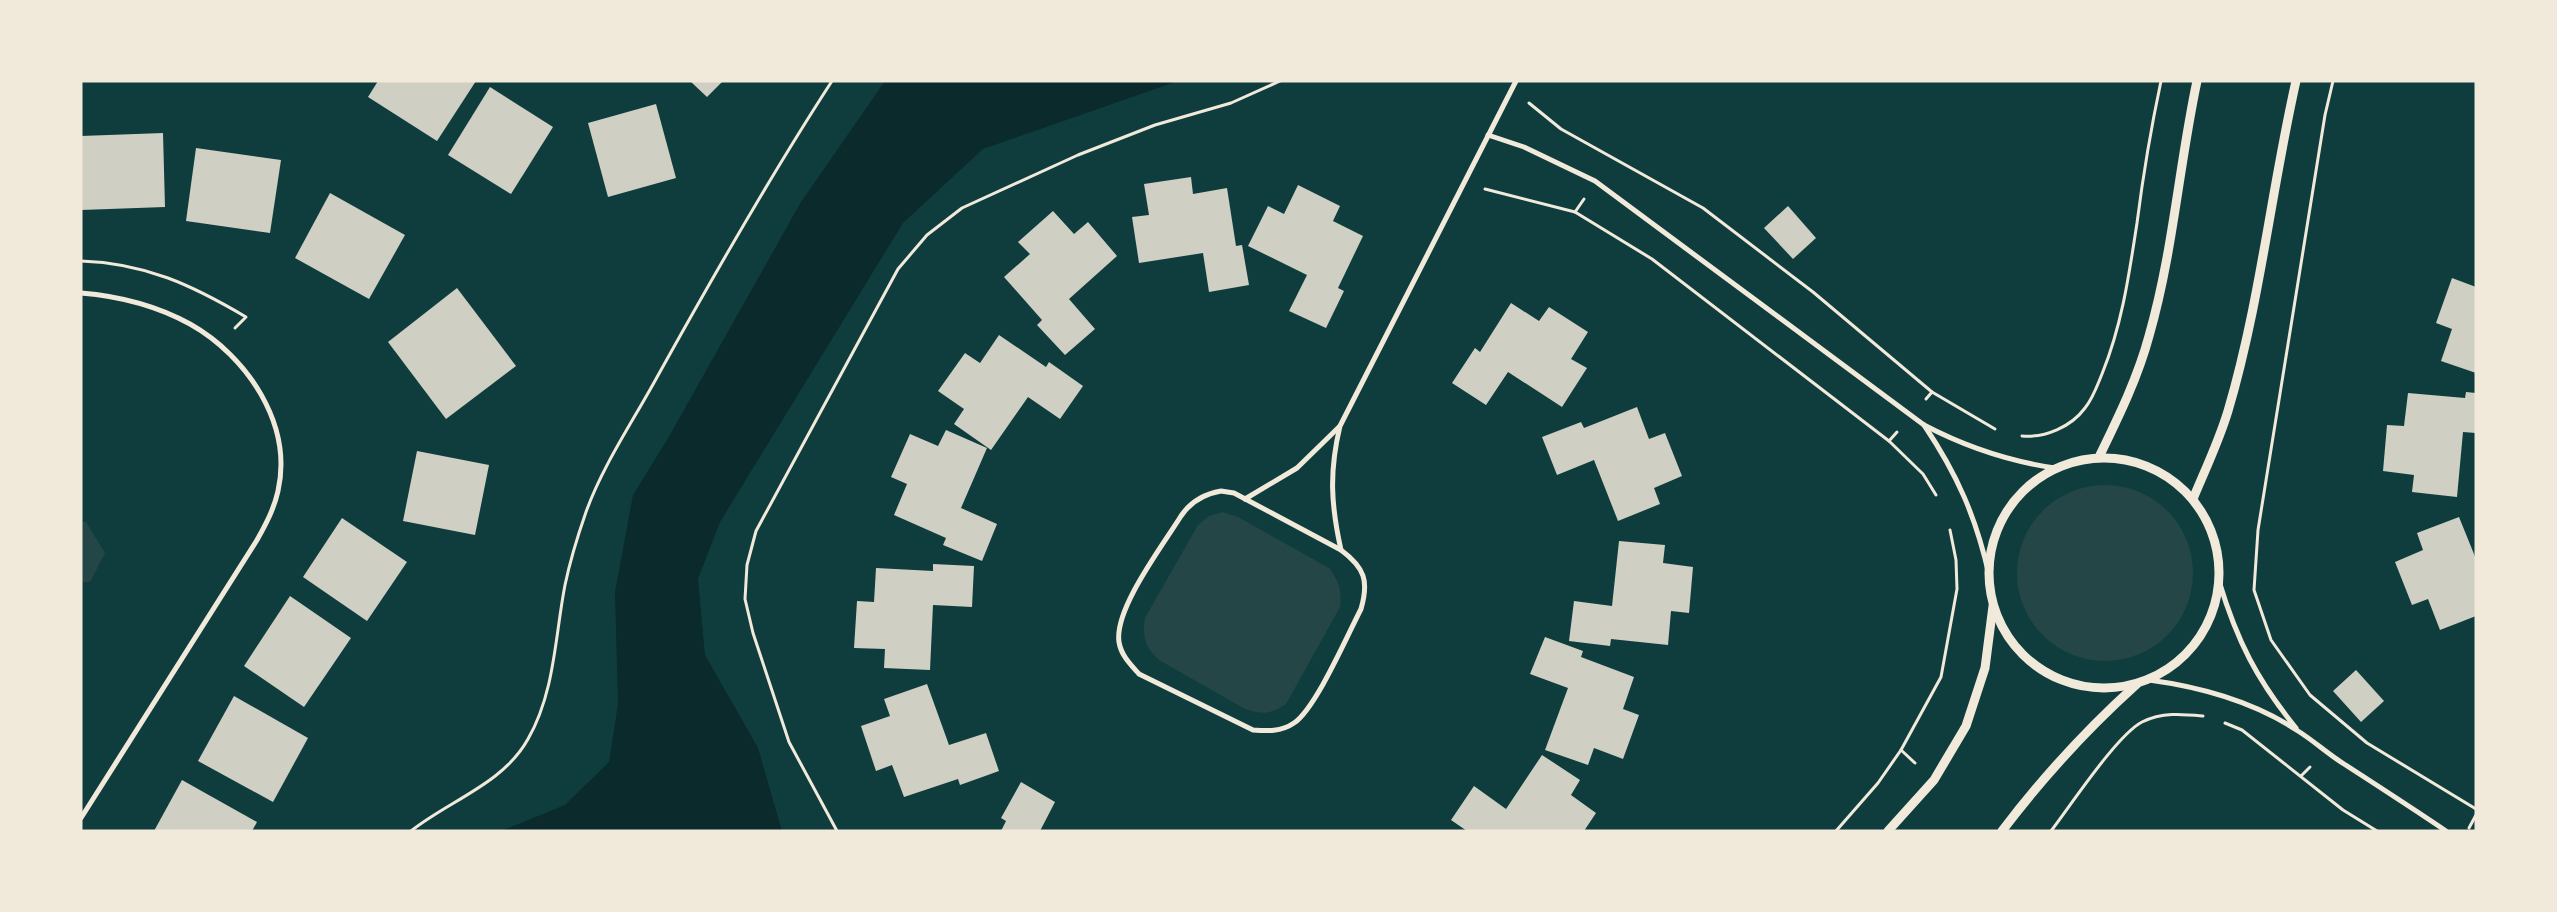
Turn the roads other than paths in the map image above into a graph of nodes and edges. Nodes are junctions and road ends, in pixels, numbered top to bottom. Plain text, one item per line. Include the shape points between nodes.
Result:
1 (1516, 81) edge
2 (2197, 81) edge
3 (2296, 81) edge
4 (1488, 135) junction
5 (81, 293) edge
6 (1924, 425) junction
7 (1340, 426) junction
8 (2100, 455) junction
9 (2054, 468) junction
10 (1246, 499) junction
11 (2193, 499) junction
12 (1342, 550) junction
13 (1989, 575) junction
14 (2219, 581) junction
15 (1994, 606) junction
16 (2148, 680) junction
17 (2137, 684) junction
18 (2298, 731) junction
19 (81, 818) edge
20 (1888, 831) edge
21 (2002, 831) edge
22 (2446, 831) edge

1 - 4 street
2 - 8 street via 2159,299 2127,398
3 - 11 street via 2251,321 2228,413
4 - 6 street via 1524,147 1595,181
4 - 7 street
5 - 19 street via 130,301 163,312 191,325 220,345 256,386 269,410 277,436 280,463 278,490 270,516 257,540
6 - 9 street via 1987,454
6 - 13 street via 1947,459 1965,496 1980,535
7 - 10 street via 1297,468
7 - 12 street via 1332,457 1331,488 1334,520
8 - 9 street
8 - 11 street via 2154,468
9 - 13 street via 2032,482 2000,523 1992,548
10 - 12 street
10 - 12 street via 1221,491 1209,493 1187,506 1118,625 1119,643 1126,660 1139,674 1253,730 1273,731 1292,725 1307,712 1361,609 1366,592 1364,575 1355,560
11 - 14 street via 2208,524 2217,552
13 - 15 street
14 - 16 street via 2214,606 2190,651 2171,668
14 - 18 street via 2249,661
15 - 17 street via 2009,638 2034,664 2066,682 2101,689
15 - 20 street via 1985,668 1966,726 1934,780
16 - 17 street
16 - 18 street via 2188,685 2226,696 2263,711
17 - 21 street via 2057,762
18 - 22 street

